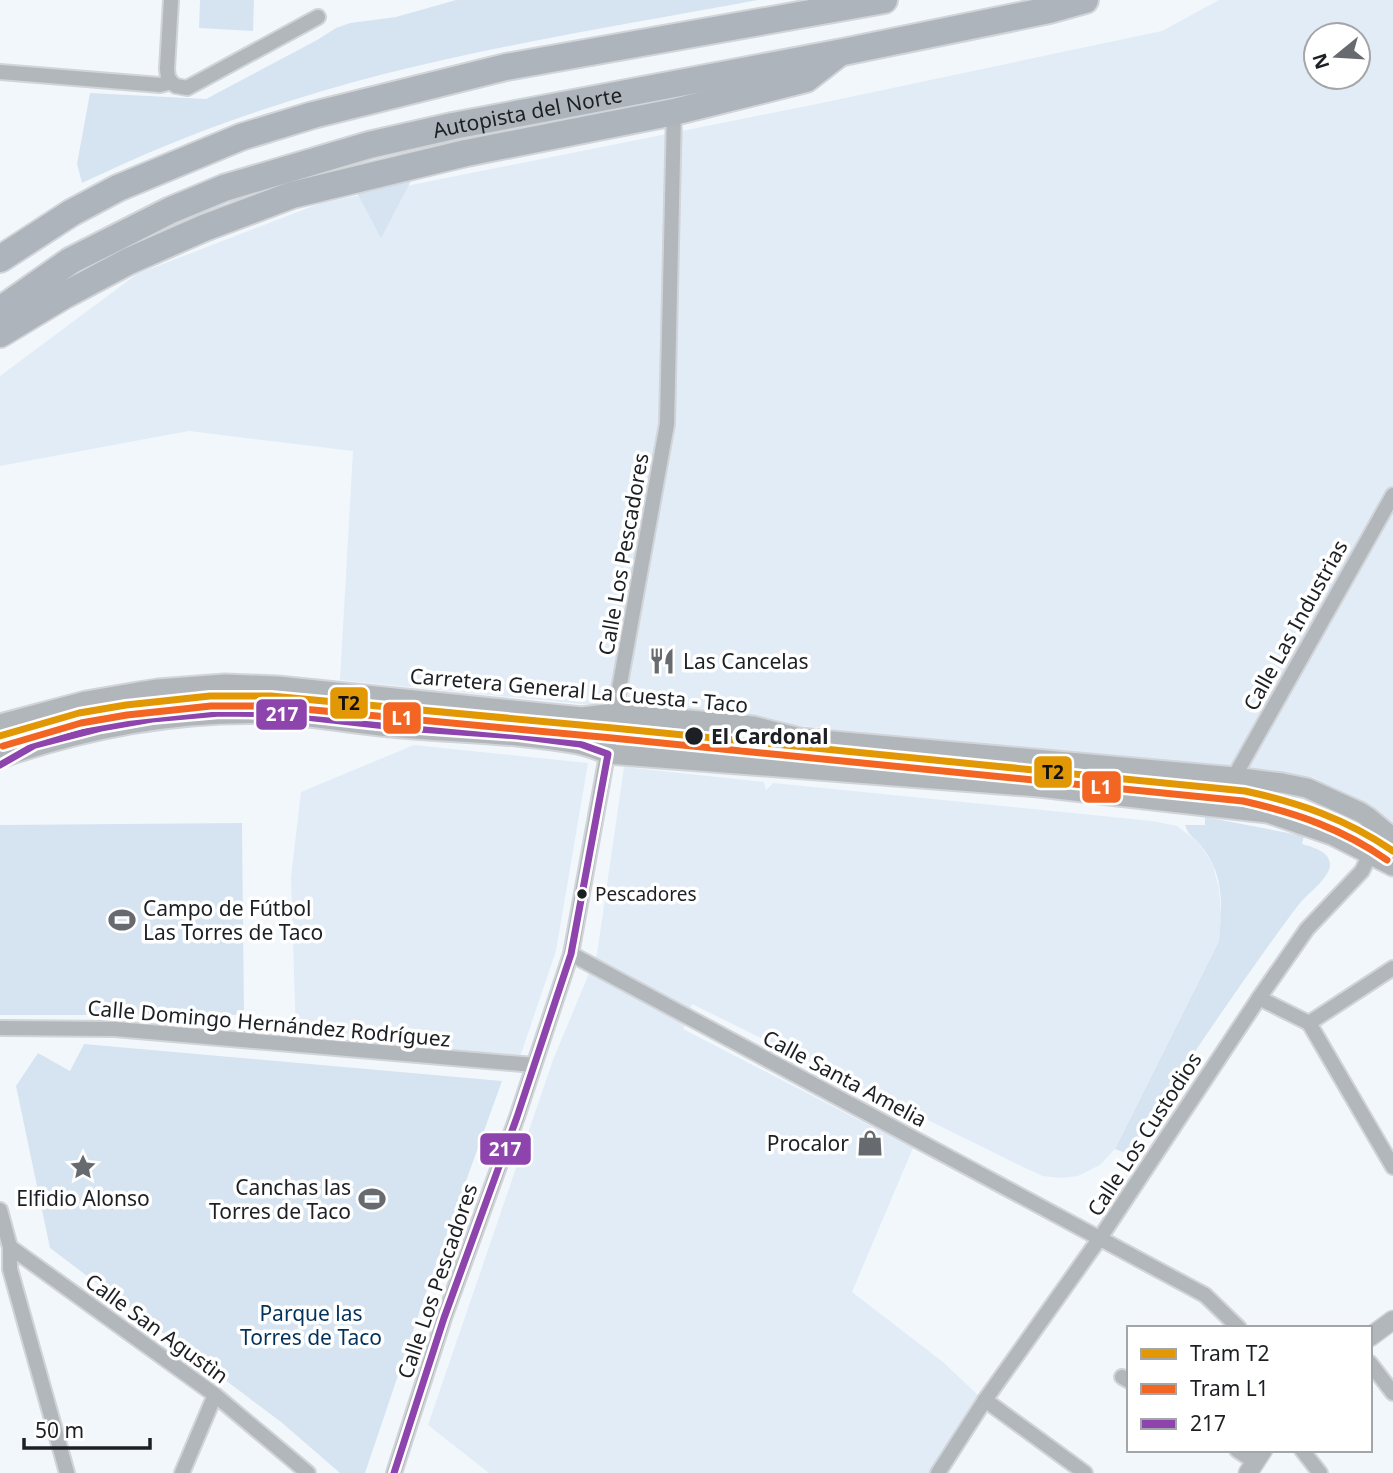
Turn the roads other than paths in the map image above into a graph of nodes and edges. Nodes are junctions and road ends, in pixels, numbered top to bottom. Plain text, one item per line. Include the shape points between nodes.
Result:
1 (171, 0) edge
2 (884, 0) edge
3 (1085, 0) edge
4 (318, 17) dead end
5 (842, 52) junction
6 (0, 72) edge
7 (171, 82) junction
8 (674, 112) junction
9 (0, 259) edge
10 (0, 310) edge
11 (0, 334) edge
12 (1393, 495) edge
13 (615, 713) junction
14 (0, 724) edge
15 (35, 746) junction
16 (608, 754) junction
17 (0, 758) edge
18 (0, 765) edge
19 (1234, 777) junction
20 (1368, 817) junction
21 (1393, 838) edge
22 (1370, 853) junction
23 (1393, 856) edge
24 (1393, 866) edge
25 (571, 954) junction
26 (1391, 975) edge
27 (1259, 998) junction
28 (1309, 1023) junction
29 (0, 1028) edge
30 (534, 1065) junction
31 (1393, 1167) edge
32 (0, 1210) edge
33 (1100, 1238) junction
34 (10, 1247) junction
35 (5, 1271) edge
36 (1393, 1320) edge
37 (1236, 1326) edge
38 (1372, 1336) edge
39 (1372, 1366) edge
40 (1393, 1393) edge
41 (215, 1395) junction
42 (985, 1400) junction
43 (1240, 1452) edge
44 (1304, 1452) edge
45 (1255, 1462) edge
46 (294, 1468) edge
47 (67, 1473) edge
48 (182, 1473) edge
49 (308, 1473) edge
50 (394, 1473) edge
51 (938, 1473) edge
52 (1085, 1473) edge
53 (1320, 1473) edge

1 - 7 street via 167,69
2 - 9 highway, Autopista del Norte via 506,67 313,115 242,137 118,188
3 - 5 highway, Autopista del Norte
4 - 7 street via 195,86 181,88
5 - 8 highway via 806,79
5 - 10 highway, Autopista del Norte via 429,131 224,188 70,261
6 - 7 street via 160,85
8 - 11 highway via 466,153 292,195 129,261
8 - 13 street, Calle Los Pescadores via 667,424
12 - 19 street, Calle Las Industrias
13 - 14 main road, Carretera General La Cuesta - Taco via 582,717 225,684 86,701
13 - 16 street, Calle Los Pescadores
13 - 19 main road, Carretera General La Cuesta - Taco via 753,726 800,738
15 - 16 main road via 101,728 220,713 518,736 580,744
15 - 17 main road
15 - 18 main road
16 - 22 main road via 1025,786 1268,813
16 - 25 street, Calle Los Pescadores
19 - 20 main road, Carretera General La Cuesta - Taco via 1307,788
20 - 21 main road, Carretera General La Cuesta - Taco
20 - 22 street
22 - 23 main road
22 - 24 main road
22 - 27 street, Calle Los Custodios via 1362,871 1307,929
25 - 30 street, Calle Los Pescadores
25 - 33 street, Calle Santa Amelia
26 - 28 street
27 - 28 street
27 - 33 street, Calle Los Custodios
28 - 31 street
29 - 30 street, Calle Domingo Hernández Rodríguez via 115,1029
30 - 50 street, Calle Los Pescadores
32 - 34 street
33 - 37 street, Calle Santa Amelia via 1205,1295
33 - 42 street, Calle Los Custodios
34 - 35 street
34 - 41 street, Calle San Agustìn
35 - 47 street
36 - 38 street
39 - 40 street
41 - 46 street, Calle San Agustìn
41 - 48 street
42 - 51 street, Calle Los Custodios
42 - 52 street
43 - 45 street
44 - 53 street
46 - 49 street, Calle San Agustìn

